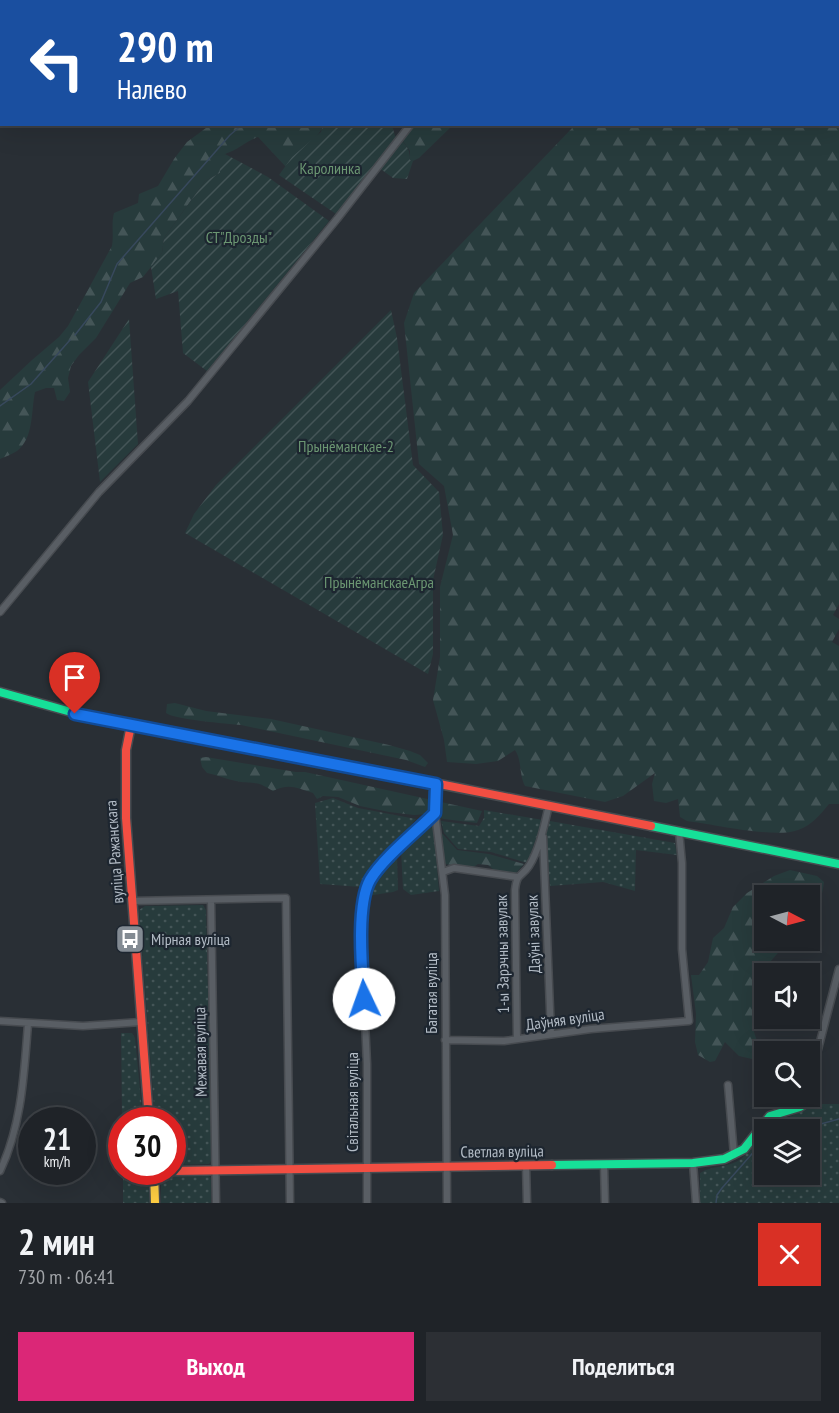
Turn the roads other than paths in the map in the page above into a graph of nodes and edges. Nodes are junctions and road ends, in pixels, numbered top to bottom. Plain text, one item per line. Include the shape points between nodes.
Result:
1 (409, 126) edge
2 (0, 612) edge
3 (0, 692) edge
4 (131, 725) junction
5 (436, 784) junction
6 (549, 805) junction
7 (435, 813) junction
8 (679, 831) junction
9 (543, 833) junction
10 (839, 864) edge
11 (443, 872) junction
12 (517, 877) junction
13 (211, 900) junction
14 (132, 901) junction
15 (839, 969) edge
16 (0, 1021) edge
17 (141, 1022) junction
18 (28, 1024) junction
19 (551, 1035) junction
20 (517, 1039) junction
21 (445, 1040) junction
22 (820, 1042) edge
23 (728, 1085) dead end
24 (148, 1107) edge
25 (799, 1107) edge
26 (734, 1155) junction
27 (693, 1163) junction
28 (526, 1165) junction
29 (604, 1165) junction
30 (446, 1166) junction
31 (366, 1168) junction
32 (289, 1169) junction
33 (186, 1170) edge
34 (216, 1170) junction
35 (0, 1171) edge
36 (154, 1185) edge
37 (155, 1203) edge
38 (216, 1203) edge
39 (290, 1203) edge
40 (367, 1203) edge
41 (447, 1203) edge
42 (527, 1203) edge
43 (605, 1203) edge
44 (696, 1203) edge

1 - 2 street via 188,401 99,492
3 - 4 street via 62,711
4 - 5 street
4 - 14 street, вуліца Ражанскага via 125,777
5 - 6 street
5 - 7 street, Багатая вуліца
6 - 8 street
6 - 9 street, 1-ы Зарэчны завулак
7 - 11 street, Багатая вуліца
7 - 31 street, Світальная вуліца via 377,870 363,898
8 - 10 street
8 - 19 street, Даўняя вуліца via 682,949 689,1021
9 - 12 street, 1-ы Зарэчны завулак via 528,867
9 - 19 street, Даўні завулак
11 - 12 street via 454,868
11 - 21 street, Багатая вуліца
12 - 20 street, 1-ы Зарэчны завулак
13 - 14 street
13 - 32 street via 286,898
13 - 34 street, Межавая вуліца
14 - 17 street, вуліца Ражанскага
15 - 22 street
16 - 18 street
17 - 18 street
17 - 24 street, вуліца Ражанскага
18 - 35 street via 23,1091 8,1155
19 - 20 street, Даўняя вуліца
20 - 21 street, Даўняя вуліца
21 - 30 street, Багатая вуліца
23 - 26 street
25 - 26 street via 774,1113 749,1144
26 - 27 street, Светлая вуліца
27 - 29 street, Светлая вуліца
27 - 44 street
28 - 29 street, Светлая вуліца
28 - 30 street, Светлая вуліца
28 - 42 street
29 - 43 street
30 - 31 street, Светлая вуліца
30 - 41 street, Багатая вуліца
31 - 32 street, Светлая вуліца
31 - 40 street, Світальная вуліца
32 - 34 street, Светлая вуліца
32 - 39 street
33 - 34 street, Светлая вуліца
34 - 38 street, Межавая вуліца
36 - 37 street

